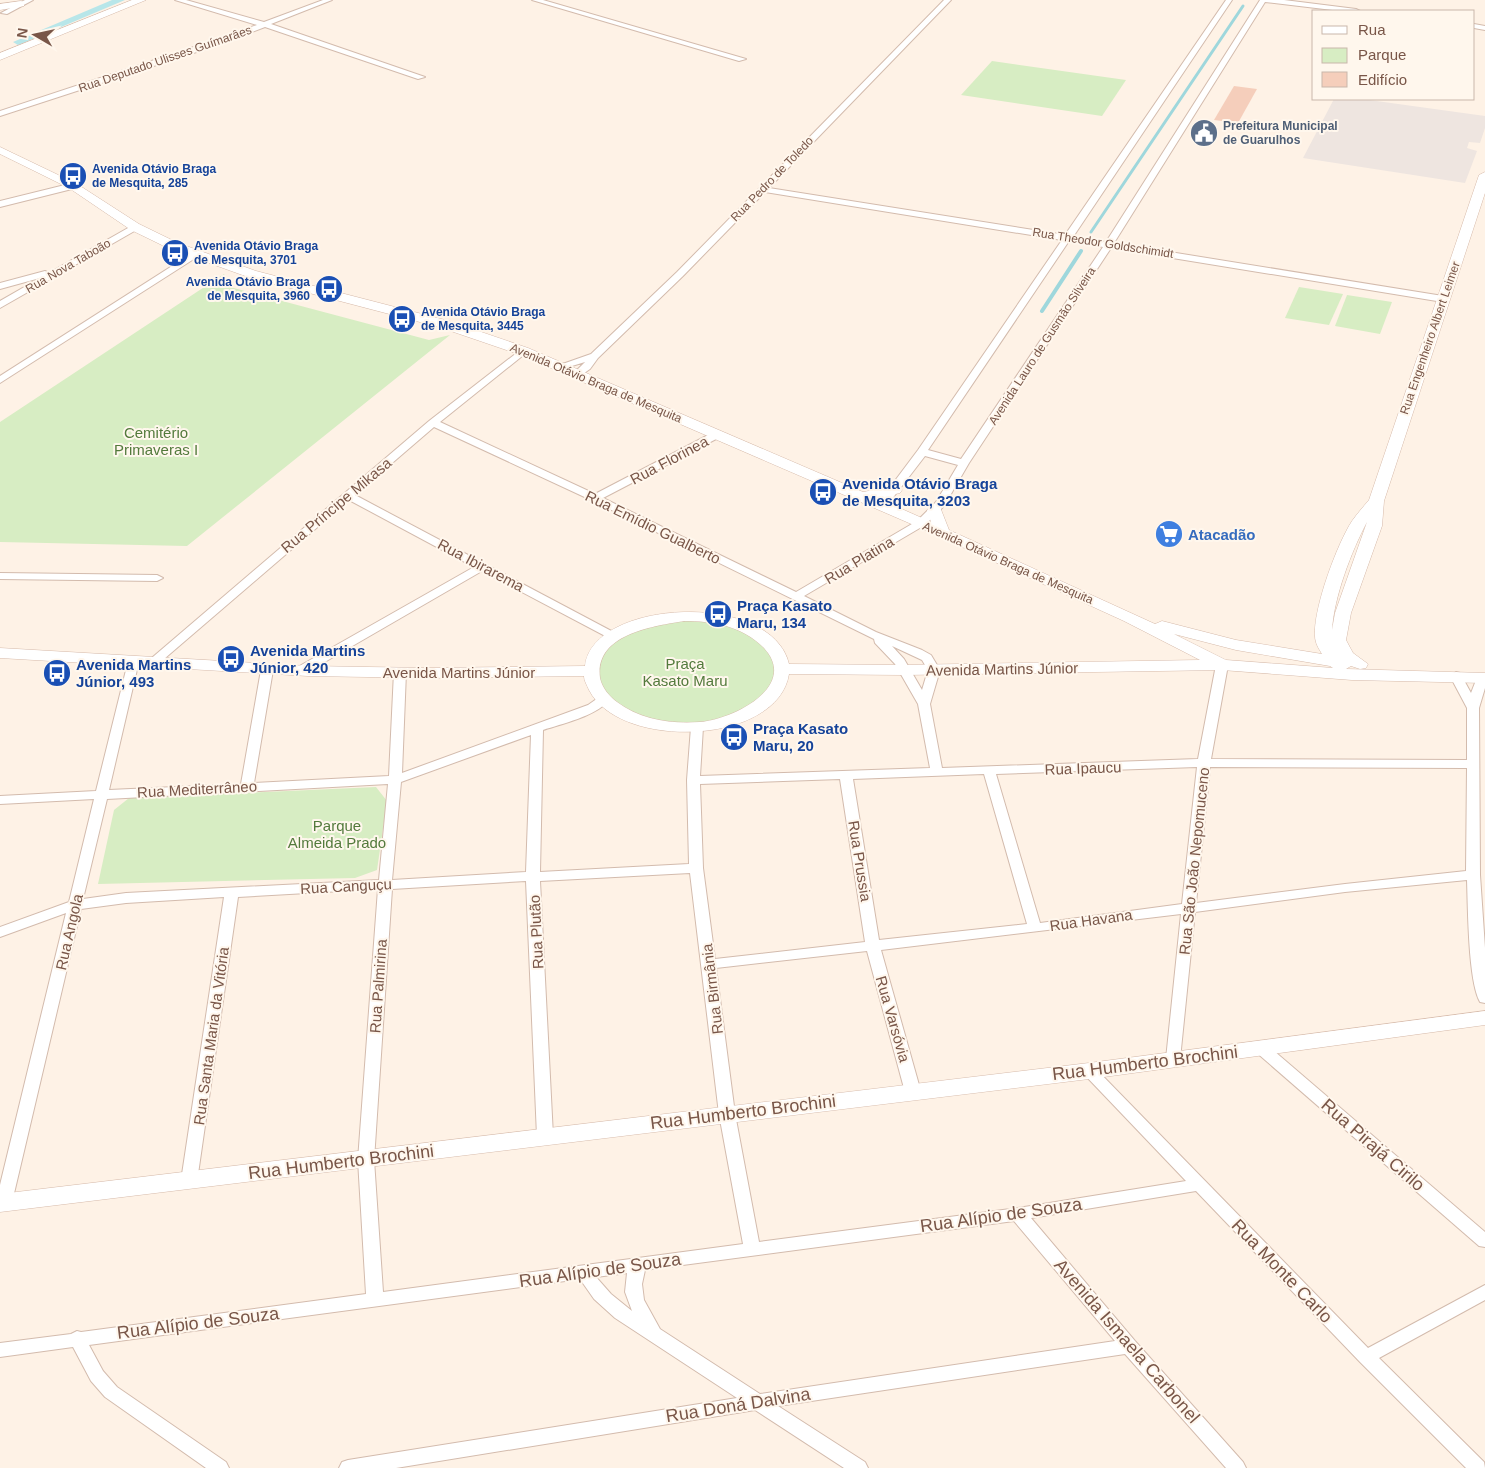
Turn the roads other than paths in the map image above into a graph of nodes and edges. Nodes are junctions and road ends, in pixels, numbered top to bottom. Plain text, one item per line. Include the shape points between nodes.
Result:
1 (141, 0) edge
2 (178, 0) edge
3 (328, 0) edge
4 (535, 0) edge
5 (948, 0) edge
6 (1229, 0) edge
7 (1265, 0) edge
8 (26, 2) edge
9 (1348, 10) edge
10 (2, 11) edge
11 (267, 25) junction
12 (0, 57) edge
13 (742, 59) dead end
14 (422, 77) dead end
15 (0, 114) edge
16 (0, 150) edge
17 (1485, 175) edge
18 (73, 186) junction
19 (762, 188) junction
20 (0, 204) edge
21 (135, 227) junction
22 (1069, 237) junction
23 (1109, 244) junction
24 (194, 255) junction
25 (62, 269) junction
26 (0, 286) edge
27 (1444, 299) junction
28 (1, 302) edge
29 (523, 351) junction
30 (594, 356) junction
31 (559, 367) junction
32 (5, 373) edge
33 (577, 375) junction
34 (0, 380) edge
35 (433, 423) junction
36 (716, 435) junction
37 (922, 452) junction
38 (964, 463) junction
39 (895, 490) junction
40 (348, 495) junction
41 (862, 497) junction
42 (595, 498) junction
43 (1376, 501) junction
44 (881, 506) junction
45 (935, 510) junction
46 (921, 523) junction
47 (942, 532) junction
48 (483, 566) junction
49 (0, 576) edge
50 (157, 578) dead end
51 (797, 596) junction
52 (1325, 615) junction
53 (1130, 618) junction
54 (872, 634) junction
55 (613, 636) junction
56 (1, 656) edge
57 (1297, 659) junction
58 (133, 661) junction
59 (153, 662) junction
60 (1335, 662) junction
61 (1222, 665) junction
62 (782, 669) junction
63 (1356, 669) junction
64 (267, 670) junction
65 (904, 670) junction
66 (934, 670) junction
67 (300, 671) junction
68 (589, 671) junction
69 (400, 672) junction
70 (1456, 676) junction
71 (1484, 678) edge
72 (602, 701) junction
73 (924, 704) junction
74 (1473, 708) junction
75 (698, 727) junction
76 (537, 728) junction
77 (1204, 763) junction
78 (1473, 764) junction
79 (989, 771) junction
80 (937, 772) junction
81 (846, 776) junction
82 (395, 780) junction
83 (693, 780) junction
84 (247, 786) junction
85 (100, 794) junction
86 (0, 800) edge
87 (696, 868) junction
88 (534, 876) junction
89 (1473, 876) junction
90 (385, 884) junction
91 (232, 892) junction
92 (75, 905) junction
93 (1188, 907) junction
94 (1035, 928) junction
95 (0, 932) edge
96 (873, 947) junction
97 (709, 964) junction
98 (1485, 998) edge
99 (1485, 1018) edge
100 (1262, 1049) junction
101 (1173, 1059) junction
102 (1089, 1071) junction
103 (913, 1092) junction
104 (727, 1114) junction
105 (545, 1136) junction
106 (366, 1160) junction
107 (189, 1181) junction
108 (1198, 1185) junction
109 (2, 1202) edge
110 (1018, 1214) junction
111 (1485, 1241) edge
112 (752, 1249) junction
113 (638, 1264) junction
114 (584, 1272) junction
115 (1485, 1292) edge
116 (375, 1300) junction
117 (654, 1334) junction
118 (77, 1338) junction
119 (1129, 1346) junction
120 (0, 1350) edge
121 (1366, 1357) junction
122 (756, 1402) junction
123 (220, 1468) edge
124 (348, 1468) edge
125 (859, 1468) edge
126 (1237, 1468) edge
127 (1478, 1468) edge

1 - 12 street
2 - 11 street
3 - 11 street, Rua Deputado Ulisses Guímarâes
4 - 13 street
5 - 19 street, Rua Pedro de Toledo
6 - 22 street
7 - 9 street
7 - 23 street, Avenida Lauro de Gusmão Silveira
8 - 10 street
11 - 14 street
11 - 15 street, Rua Deputado Ulisses Guímarâes
16 - 18 street, Avenida Otávio Braga de Mesquita
17 - 27 street, Rua Engenheiro Albert Leimer
18 - 20 street
18 - 21 street, Avenida Otávio Braga de Mesquita
19 - 22 street, Rua Theodor Goldschimidt
19 - 30 street, Rua Pedro de Toledo via 680,274
21 - 24 street, Avenida Otávio Braga de Mesquita
21 - 25 street, Rua Nova Taboão
22 - 23 street, Rua Theodor Goldschimidt
22 - 37 street
23 - 27 street, Rua Theodor Goldschimidt
23 - 38 street, Avenida Lauro de Gusmão Silveira
24 - 29 street, Avenida Otávio Braga de Mesquita via 444,324
24 - 32 street
25 - 26 street
25 - 28 street, Rua Nova Taboão
27 - 43 street, Rua Engenheiro Albert Leimer
29 - 31 street, Avenida Otávio Braga de Mesquita
29 - 35 street, Rua Príncipe Mikasa
30 - 31 street, Rua Pedro de Toledo
30 - 33 street, Rua Pedro de Toledo
31 - 33 street, Avenida Otávio Braga de Mesquita
32 - 34 street
33 - 36 street, Avenida Otávio Braga de Mesquita
35 - 40 street, Rua Príncipe Mikasa
35 - 42 street, Rua Emídio Gualberto
36 - 41 street, Avenida Otávio Braga de Mesquita
36 - 42 street, Rua Florinea
37 - 38 street
37 - 39 street
38 - 45 street, Avenida Lauro de Gusmão Silveira
39 - 41 street
39 - 44 street
40 - 48 street, Rua Ibirarema
40 - 59 street, Rua Príncipe Mikasa
41 - 44 street, Avenida Otávio Braga de Mesquita
42 - 51 street, Rua Emídio Gualberto
43 - 52 street, Rua Engenheiro Albert Leimer via 1359,522
43 - 63 street, Rua Engenheiro Albert Leimer via 1374,526 1343,613 1338,640
44 - 46 street, Avenida Otávio Braga de Mesquita
45 - 46 street, Avenida Lauro de Gusmão Silveira
45 - 47 street
46 - 47 street, Avenida Otávio Braga de Mesquita
46 - 51 street, Rua Platina
47 - 53 street, Avenida Otávio Braga de Mesquita
48 - 55 street, Rua Ibirarema
48 - 67 street
49 - 50 street
51 - 54 street, Rua Emídio Gualberto
52 - 57 street via 1308,648
52 - 60 street, Rua Engenheiro Albert Leimer via 1323,637
53 - 57 street, Avenida Otávio Braga de Mesquita
53 - 61 street, Avenida Otávio Braga de Mesquita
54 - 65 street, Rua Emídio Gualberto via 892,652
54 - 66 street, Rua Emídio Gualberto via 928,658
55 - 62 street via 634,625 660,618 718,619 755,632 770,643 779,656
55 - 68 street via 594,655
56 - 58 street, Avenida Martins Júnior
57 - 60 street
57 - 61 street
58 - 59 street, Avenida Martins Júnior
58 - 85 street, Rua Angola
59 - 64 street, Avenida Martins Júnior
60 - 63 street, Rua Engenheiro Albert Leimer
61 - 63 street, Avenida Otávio Braga de Mesquita
61 - 66 street, Avenida Martins Júnior
61 - 77 street, Rua São João Nepomuceno
62 - 65 street, Avenida Martins Júnior
62 - 75 street via 778,686 765,702 739,718
63 - 70 street, Avenida Otávio Braga de Mesquita via 1445,678
64 - 67 street, Avenida Martins Júnior
64 - 84 street
65 - 66 street, Avenida Martins Júnior
65 - 73 street, Rua Emídio Gualberto
66 - 73 street, Rua Emídio Gualberto
67 - 69 street, Avenida Martins Júnior
68 - 69 street, Avenida Martins Júnior
68 - 72 street via 591,683
69 - 82 street, Rua Palmirina
70 - 71 street, Avenida Otávio Braga de Mesquita
70 - 74 street
71 - 74 street
72 - 75 street via 616,712 650,724
72 - 76 street via 592,708
73 - 80 street, Rua Emídio Gualberto
74 - 78 street
75 - 83 street, Rua Birmânia
76 - 82 street
76 - 88 street, Rua Plutão
77 - 78 street, Rua Ipaucu
77 - 79 street, Rua Ipaucu
77 - 93 street, Rua São João Nepomuceno
78 - 89 street
79 - 80 street, Rua Ipaucu
79 - 94 street
80 - 81 street, Rua Ipaucu
81 - 83 street, Rua Ipaucu
81 - 96 street, Rua Prussia
82 - 84 street, Rua Mediterrâneo
82 - 90 street, Rua Palmirina
83 - 87 street, Rua Birmânia
84 - 85 street, Rua Mediterrâneo
85 - 86 street, Rua Mediterrâneo
85 - 92 street, Rua Angola
87 - 88 street, Rua Canguçu
87 - 97 street, Rua Birmânia
88 - 90 street, Rua Canguçu
88 - 105 street, Rua Plutão
89 - 93 street, Rua Havana
89 - 98 street via 1480,978
90 - 91 street, Rua Canguçu
90 - 106 street, Rua Palmirina
91 - 92 street, Rua Canguçu via 126,898
91 - 107 street, Rua Santa Maria da Vitória
92 - 95 street, Rua Canguçu
92 - 109 street, Rua Angola
93 - 94 street, Rua Havana
93 - 101 street, Rua São João Nepomuceno
94 - 96 street, Rua Havana
96 - 97 street, Rua Havana
96 - 103 street, Rua Varsóvia
97 - 104 street, Rua Birmânia
99 - 100 street, Rua Humberto Brochini
100 - 101 street, Rua Humberto Brochini
100 - 111 street, Rua Pirajá Cirilo
101 - 102 street, Rua Humberto Brochini
102 - 103 street, Rua Humberto Brochini
102 - 108 street, Rua Monte Carlo
103 - 104 street, Rua Humberto Brochini
104 - 105 street, Rua Humberto Brochini
104 - 112 street, Rua Birmânia
105 - 106 street, Rua Humberto Brochini
106 - 107 street, Rua Humberto Brochini
106 - 116 street, Rua Palmirina
107 - 109 street, Rua Humberto Brochini
108 - 110 street, Rua Alípio de Souza
108 - 121 street, Rua Monte Carlo
110 - 112 street, Rua Alípio de Souza
110 - 119 street, Avenida Ismaela Carbonel
112 - 113 street, Rua Alípio de Souza
113 - 114 street, Rua Alípio de Souza
113 - 117 street via 633,1293
114 - 116 street, Rua Alípio de Souza
114 - 117 street via 604,1299
115 - 121 street
116 - 118 street, Rua Alípio de Souza
117 - 122 street
118 - 120 street, Rua Alípio de Souza
118 - 123 street via 97,1376 111,1392
119 - 122 street, Rua Doná Dalvina
119 - 126 street, Avenida Ismaela Carbonel
121 - 127 street, Rua Monte Carlo
122 - 124 street, Rua Doná Dalvina
122 - 125 street

